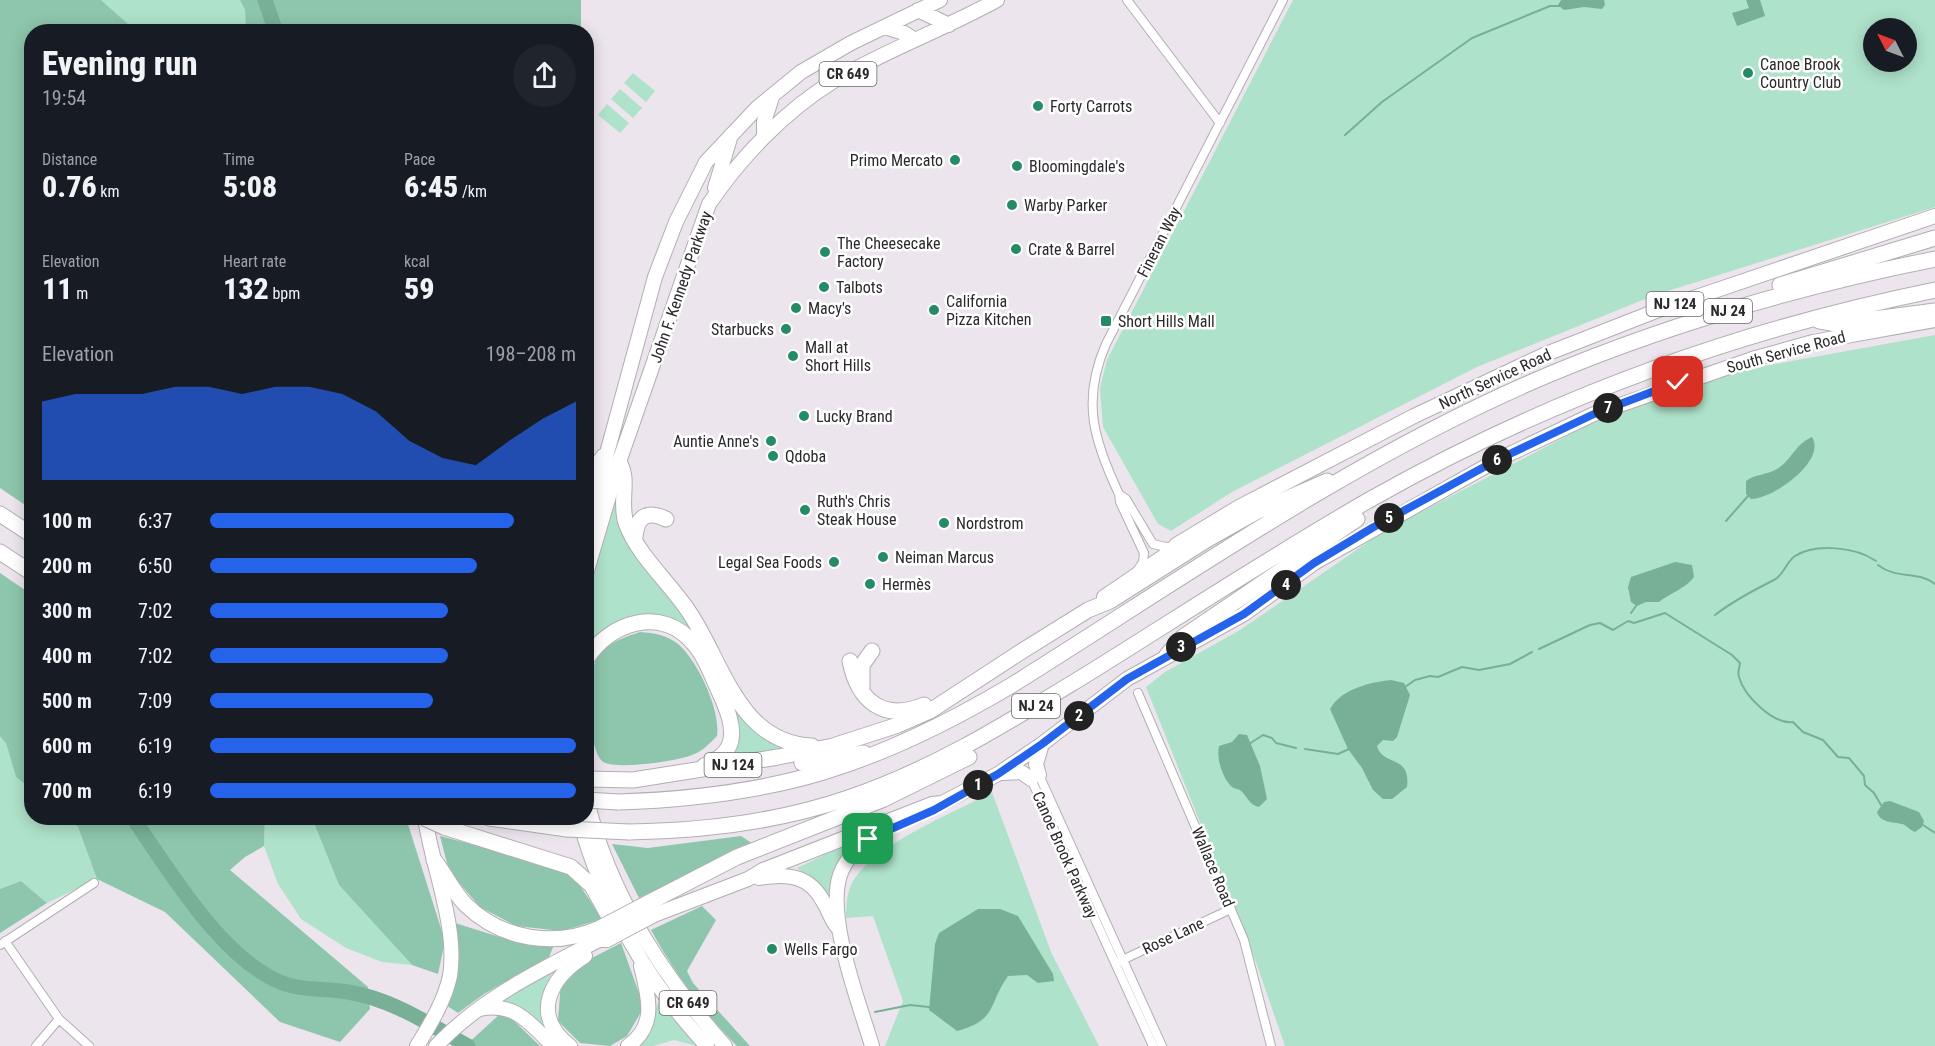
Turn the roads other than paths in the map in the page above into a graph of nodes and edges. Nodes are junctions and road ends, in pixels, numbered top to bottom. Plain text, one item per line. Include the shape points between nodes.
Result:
1 (940, 0) edge
2 (997, 0) edge
3 (1127, 0) edge
4 (1283, 0) edge
5 (918, 10) junction
6 (948, 25) junction
7 (885, 27) junction
8 (915, 40) junction
9 (773, 95) junction
10 (1220, 123) junction
11 (732, 133) junction
12 (764, 137) junction
13 (709, 204) junction
14 (1935, 216) edge
15 (1935, 238) edge
16 (1935, 259) edge
17 (1935, 290) edge
18 (676, 299) junction
19 (1935, 311) edge
20 (1810, 320) junction
21 (1935, 320) edge
22 (643, 325) junction
23 (662, 339) junction
24 (1640, 342) junction
25 (636, 349) junction
26 (610, 447) junction
27 (619, 462) junction
28 (1372, 464) junction
29 (594, 469) edge
30 (1406, 482) junction
31 (1119, 494) junction
32 (594, 502) edge
33 (1, 514) edge
34 (666, 519) dead end
35 (24, 521) edge
36 (24, 530) edge
37 (634, 537) junction
38 (1176, 545) junction
39 (594, 546) edge
40 (0, 552) edge
41 (24, 568) edge
42 (1133, 576) junction
43 (1088, 610) junction
44 (594, 650) edge
45 (872, 651) dead end
46 (1167, 655) junction
47 (849, 661) dead end
48 (1078, 680) junction
49 (962, 688) junction
50 (1138, 693) dead end
51 (869, 700) junction
52 (1042, 744) junction
53 (833, 746) junction
54 (891, 749) junction
55 (694, 771) junction
56 (998, 774) junction
57 (1035, 777) junction
58 (594, 779) edge
59 (633, 780) junction
60 (594, 799) edge
61 (942, 803) junction
62 (426, 825) edge
63 (440, 825) edge
64 (539, 825) edge
65 (581, 825) edge
66 (593, 825) edge
67 (434, 860) junction
68 (748, 879) junction
69 (94, 883) dead end
70 (651, 909) junction
71 (1231, 909) junction
72 (618, 916) junction
73 (838, 928) junction
74 (603, 934) junction
75 (3, 943) edge
76 (639, 956) junction
77 (1119, 961) junction
78 (475, 1011) junction
79 (59, 1019) junction
80 (420, 1042) edge
81 (36, 1046) edge
82 (89, 1046) edge
83 (436, 1046) edge
84 (553, 1046) edge
85 (570, 1046) edge
86 (628, 1046) edge
87 (707, 1046) edge
88 (725, 1046) edge
89 (872, 1046) edge
90 (1153, 1046) edge
91 (1162, 1046) edge
92 (1271, 1046) edge

1 - 5 main road, John F. Kennedy Parkway / CR 649
2 - 6 main road, John F. Kennedy Parkway / CR 649
3 - 10 street
4 - 10 street, Fineran Way
5 - 6 main road
5 - 7 main road, John F. Kennedy Parkway / CR 649
6 - 8 main road, John F. Kennedy Parkway / CR 649
7 - 8 main road
7 - 9 main road, John F. Kennedy Parkway / CR 649 via 811,65
8 - 12 main road, John F. Kennedy Parkway / CR 649 via 831,83
9 - 11 main road, John F. Kennedy Parkway / CR 649
9 - 12 main road via 764,122
10 - 31 street, Fineran Way via 1106,344 1095,373 1092,407 1097,441
11 - 13 main road
11 - 22 main road, John F. Kennedy Parkway / CR 649 via 706,162 676,222 655,277
12 - 13 main road, John F. Kennedy Parkway / CR 649
13 - 18 main road, John F. Kennedy Parkway / CR 649
14 - 38 main road, North Service Road / NJ 124 via 1661,309 1546,354 1413,416 1239,507
15 - 24 highway via 1762,291
16 - 24 highway, NJ 24 via 1821,284
17 - 20 highway, NJ 24
18 - 22 main road via 661,315
18 - 23 main road, John F. Kennedy Parkway / CR 649
19 - 20 highway via 1835,324
20 - 30 highway, NJ 24 via 1699,354 1592,393 1467,448
21 - 46 main road, South Service Road via 1832,338 1752,359 1594,414 1497,460 1372,528 1314,563 1244,614
22 - 25 main road, John F. Kennedy Parkway / CR 649
23 - 25 main road
23 - 27 main road, John F. Kennedy Parkway / CR 649
24 - 28 highway, NJ 24 via 1527,384
25 - 26 main road, John F. Kennedy Parkway / CR 649
26 - 29 main road
26 - 32 main road, John F. Kennedy Parkway / CR 649
27 - 37 highway via 625,471 623,510
27 - 39 main road, John F. Kennedy Parkway / CR 649
28 - 43 highway via 1308,487 1256,512 1110,601
28 - 54 highway, NJ 24 via 1270,522 975,707
30 - 46 highway via 1379,505 1183,637
30 - 48 highway, NJ 24 via 1318,531
31 - 38 street, Fineran Way via 1153,544
31 - 42 street, Fineran Way via 1144,553
33 - 35 highway
33 - 36 highway
34 - 37 highway via 645,515 638,521
37 - 53 highway via 691,614 730,691 756,722 789,742
38 - 42 main road, North Service Road / NJ 124
40 - 41 highway
42 - 43 main road, North Service Road / NJ 124
43 - 49 highway, NJ 124
44 - 55 highway via 605,636 642,622 671,626 694,643 722,698 731,737 721,757
45 - 51 highway via 860,675
46 - 52 main road, South Service Road via 1127,679
47 - 51 highway via 853,680
48 - 64 highway, NJ 24, bridge via 957,753 890,783 802,811 731,825 629,832
48 - 70 highway via 982,750 884,800 736,856
49 - 51 highway via 904,711 885,710
49 - 53 highway, NJ 124 via 930,711
50 - 71 street, Wallace Road
52 - 56 main road, South Service Road
52 - 57 main road
53 - 55 highway, NJ 124
54 - 59 highway via 741,774 648,783
54 - 60 highway, NJ 24, bridge via 832,771 767,788 618,802
55 - 59 highway, NJ 124
56 - 57 main road via 1012,770
56 - 61 main road, South Service Road
57 - 77 street, Canoe Brook Parkway
58 - 59 highway, NJ 124
61 - 68 main road via 762,870
61 - 73 main road via 878,834 854,852 838,883
62 - 67 main road
63 - 72 highway, bridge via 571,867 592,886 607,913
65 - 72 main road, CR 649 via 595,868
66 - 88 main road, CR 649 via 641,933 673,983
67 - 74 highway via 466,905 501,929 556,939
67 - 80 main road via 450,958 448,982
68 - 70 main road
68 - 73 main road via 784,875 807,882
69 - 75 street
70 - 74 highway, bridge
71 - 77 street, Rose Lane
71 - 92 street, Wallace Road via 1250,958
72 - 76 main road, CR 649
73 - 89 main road
74 - 78 main road via 599,940 533,974
74 - 85 main road via 603,946 568,967 552,988 551,1019
75 - 79 street
76 - 86 main road via 650,1011 640,1035
76 - 87 main road, CR 649
77 - 90 street, Canoe Brook Parkway
77 - 91 street, Canoe Brook Parkway
78 - 83 main road
78 - 84 main road via 499,1007 514,1010
79 - 81 street
79 - 82 street

